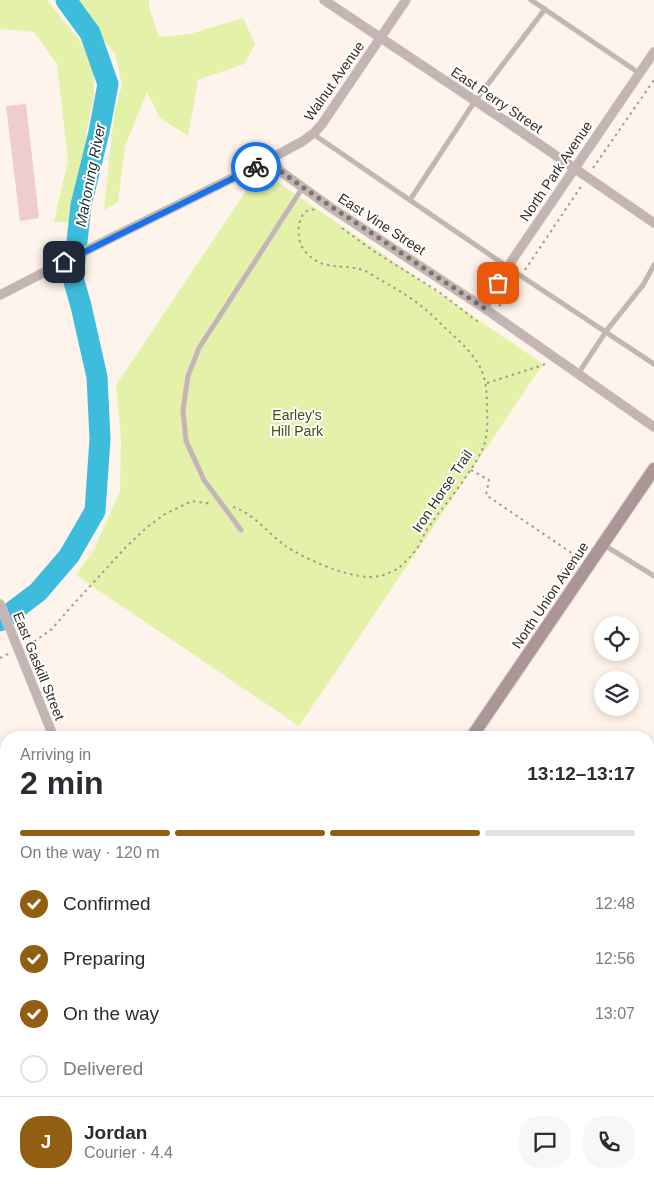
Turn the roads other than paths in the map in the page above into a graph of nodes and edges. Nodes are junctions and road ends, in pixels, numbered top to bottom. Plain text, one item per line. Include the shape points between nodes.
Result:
1 (324, 0) edge
2 (406, 0) edge
3 (531, 0) edge
4 (545, 9) junction
5 (380, 38) junction
6 (654, 52) edge
7 (639, 73) junction
8 (476, 102) junction
9 (313, 134) junction
10 (272, 158) junction
11 (575, 168) junction
12 (303, 188) junction
13 (410, 200) junction
14 (654, 223) edge
15 (654, 265) edge
16 (508, 267) junction
17 (0, 295) edge
18 (488, 311) junction
19 (605, 332) junction
20 (654, 364) edge
21 (578, 374) junction
22 (654, 427) edge
23 (654, 469) edge
24 (242, 530) dead end
25 (603, 544) junction
26 (654, 576) edge
27 (0, 604) edge
28 (51, 731) edge
29 (476, 731) edge

1 - 5 street, East Perry Street
2 - 5 street, Walnut Avenue
3 - 4 lane
4 - 7 lane
4 - 8 lane
5 - 8 street, East Perry Street
5 - 9 street, Walnut Avenue
6 - 7 street, North Park Avenue
7 - 11 street, North Park Avenue
8 - 11 street, East Perry Street
8 - 13 lane
9 - 10 street, Walnut Avenue
9 - 13 lane
10 - 12 street, East Vine Street via 280,171
10 - 17 street, Walnut Avenue
11 - 14 street, East Perry Street
11 - 16 street, North Park Avenue
12 - 18 street, East Vine Street
12 - 24 lane via 199,348 188,376 183,410 186,441 204,480
13 - 16 lane
15 - 19 lane
16 - 18 street, North Park Avenue
16 - 19 lane
18 - 21 street, East Vine Street
19 - 20 lane
19 - 21 lane
21 - 22 street, East Vine Street
23 - 25 main road, North Union Avenue
25 - 26 lane
25 - 29 main road, North Union Avenue
27 - 28 street, East Gaskill Street

